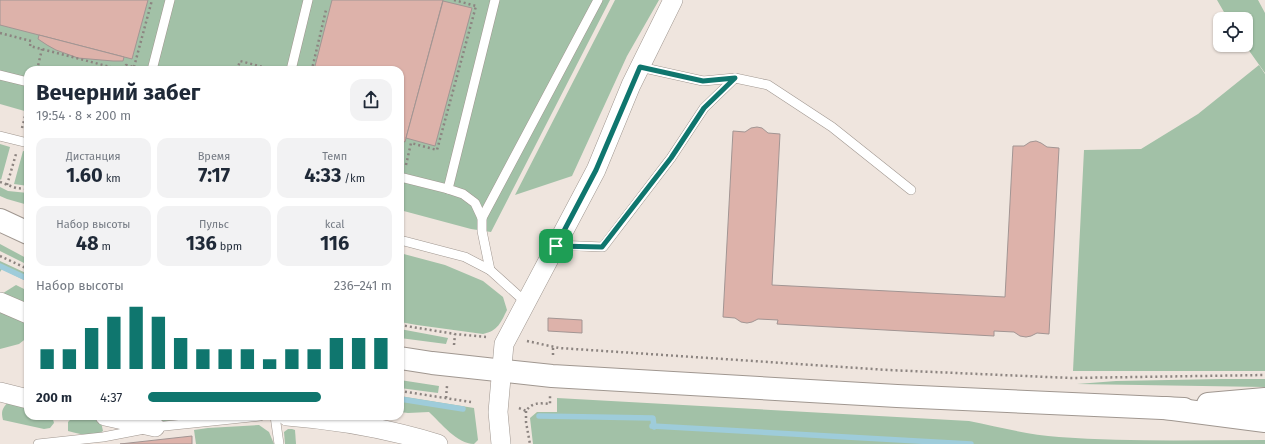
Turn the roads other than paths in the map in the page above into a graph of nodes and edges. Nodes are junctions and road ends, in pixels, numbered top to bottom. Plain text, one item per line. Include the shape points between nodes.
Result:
1 (170, 0) edge
2 (308, 0) edge
3 (495, 0) edge
4 (598, 0) edge
5 (673, 0) edge
6 (153, 66) edge
7 (292, 66) edge
8 (640, 67) junction
9 (0, 75) edge
10 (735, 78) junction
11 (24, 81) edge
12 (0, 136) edge
13 (24, 142) edge
14 (404, 178) edge
15 (448, 189) junction
16 (911, 190) dead end
17 (482, 218) junction
18 (0, 220) edge
19 (24, 232) edge
20 (404, 241) edge
21 (556, 246) junction
22 (490, 270) junction
23 (0, 302) edge
24 (524, 307) junction
25 (24, 312) edge
26 (404, 359) edge
27 (502, 371) junction
28 (0, 392) edge
29 (24, 398) edge
30 (1265, 399) edge
31 (1165, 408) junction
32 (1265, 409) edge
33 (123, 420) edge
34 (222, 420) edge
35 (276, 420) edge
36 (331, 420) edge
37 (1265, 421) edge
38 (155, 427) junction
39 (38, 444) edge
40 (279, 444) edge
41 (438, 444) edge
42 (501, 444) edge

1 - 6 lane
2 - 7 lane
3 - 15 lane
4 - 17 lane
5 - 8 street
8 - 10 lane via 703,81
8 - 21 street via 596,170
9 - 11 lane
10 - 16 lane via 768,85 832,127
10 - 21 lane via 704,108 671,158 602,247
12 - 13 lane
14 - 15 lane
15 - 17 lane via 463,194 475,203
17 - 22 lane
18 - 19 main road
20 - 22 lane via 465,257
21 - 24 street
22 - 24 lane via 521,298
23 - 25 street
24 - 27 street via 504,344
26 - 27 main road
27 - 31 main road via 897,396
27 - 42 street via 498,412
28 - 29 street
30 - 31 main road
31 - 32 main road
31 - 37 main road
33 - 38 street
34 - 38 lane
35 - 40 lane
36 - 41 street
38 - 39 lane via 103,438

